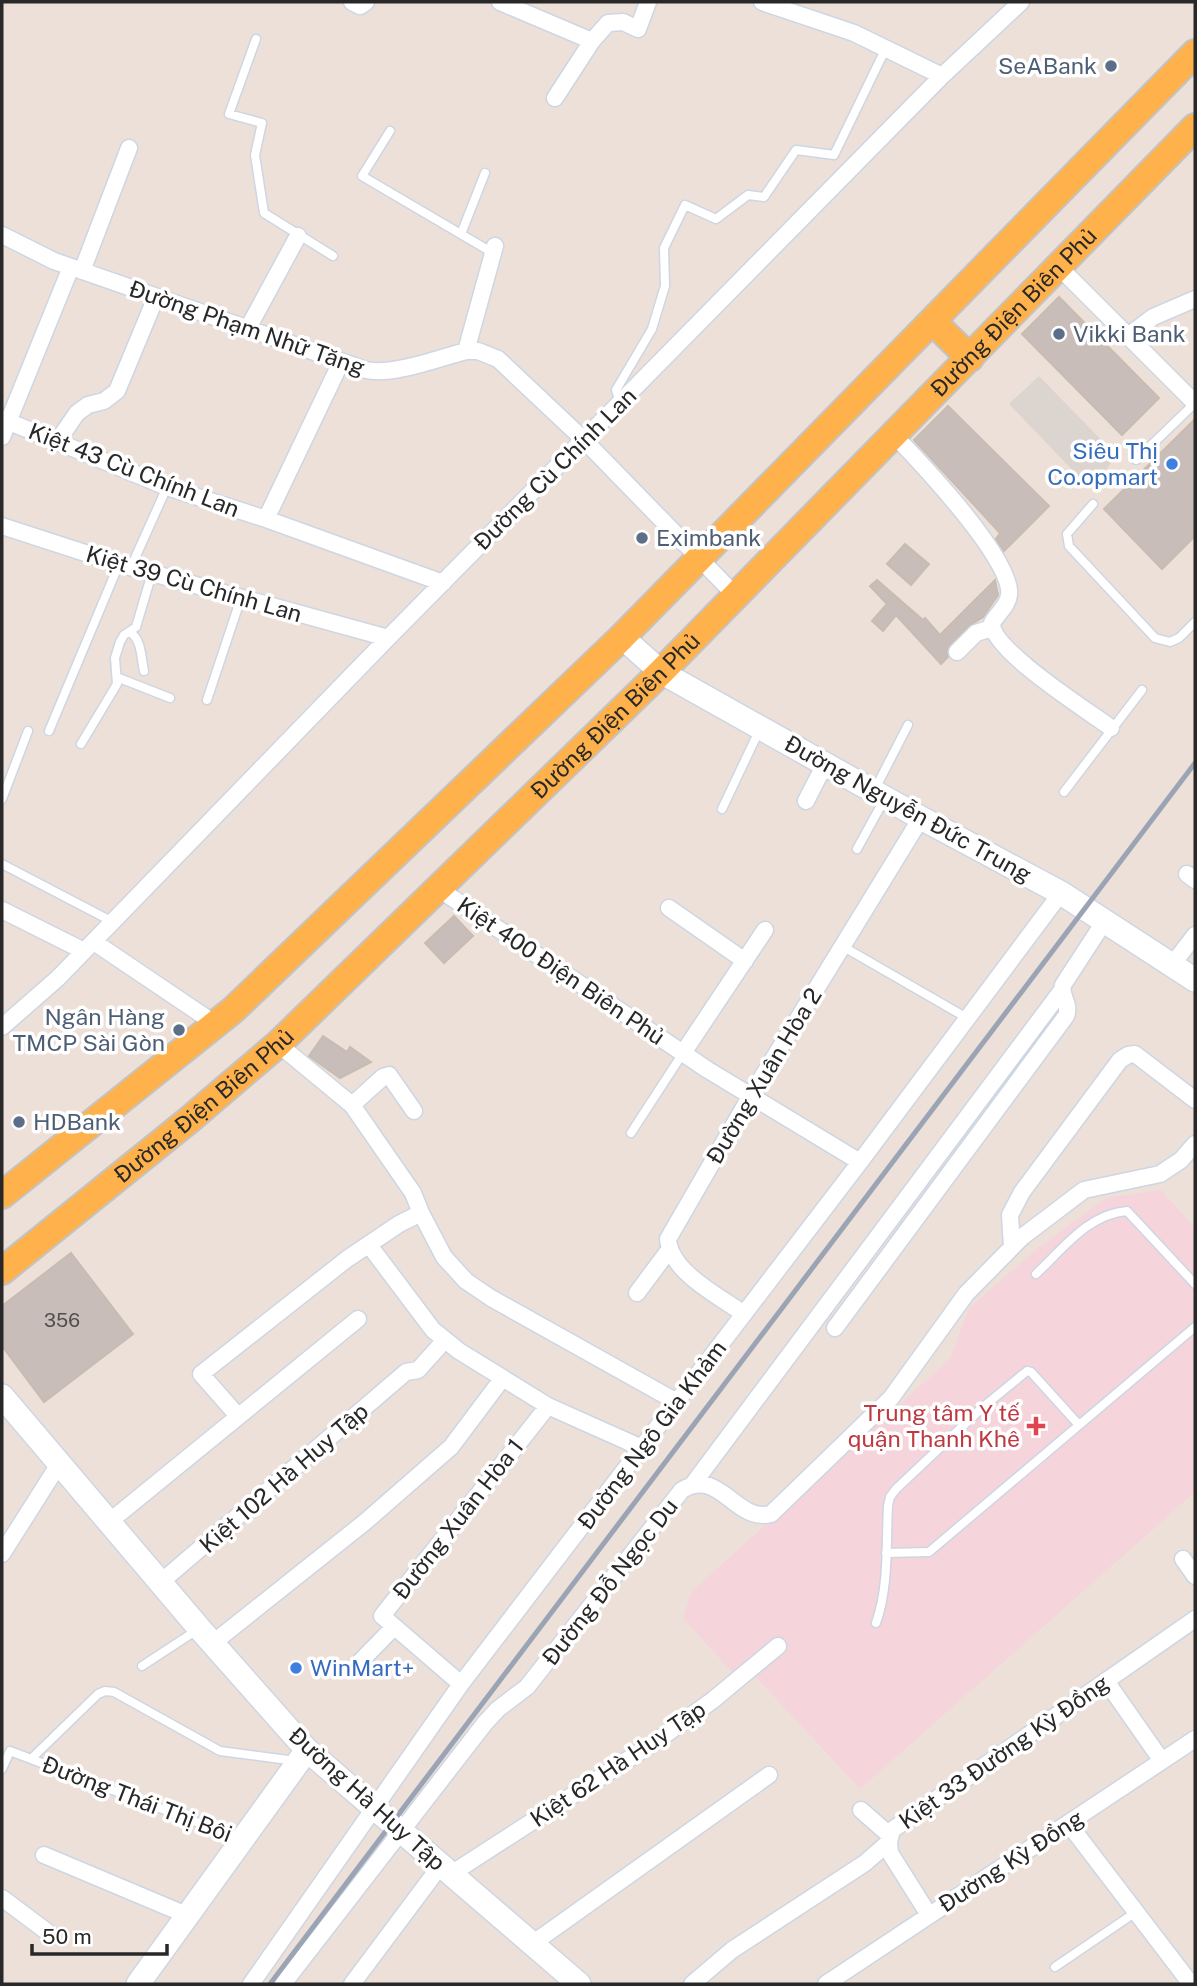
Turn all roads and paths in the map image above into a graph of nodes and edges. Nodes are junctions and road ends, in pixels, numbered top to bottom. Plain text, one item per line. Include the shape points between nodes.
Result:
1 (352, 2) edge
2 (366, 2) edge
3 (501, 2) edge
4 (648, 2) edge
5 (762, 2) edge
6 (1021, 2) edge
7 (256, 39) dead end
8 (592, 41) junction
9 (886, 48) junction
10 (1195, 53) edge
11 (943, 76) junction
12 (555, 98) dead end
13 (1195, 127) edge
14 (390, 131) dead end
15 (129, 148) dead end
16 (485, 173) dead end
17 (461, 234) junction
18 (2, 235) edge
19 (298, 236) junction
20 (494, 249) joint
21 (333, 256) dead end
22 (1058, 266) junction
23 (77, 269) junction
24 (156, 297) junction
25 (1195, 299) edge
26 (933, 322) junction
27 (247, 330) junction
28 (1128, 336) junction
29 (466, 351) junction
30 (970, 358) junction
31 (341, 362) junction
32 (620, 403) junction
33 (1195, 403) edge
34 (4, 426) edge
35 (894, 435) junction
36 (584, 440) junction
37 (57, 442) junction
38 (1136, 460) dead end
39 (167, 487) junction
40 (1093, 504) dead end
41 (266, 519) junction
42 (2, 526) edge
43 (700, 559) junction
44 (125, 566) junction
45 (152, 573) junction
46 (443, 583) junction
47 (736, 596) junction
48 (241, 598) junction
49 (1195, 622) edge
50 (992, 628) junction
51 (130, 632) junction
52 (622, 637) junction
53 (388, 638) junction
54 (957, 652) dead end
55 (144, 671) dead end
56 (661, 672) junction
57 (119, 678) junction
58 (1142, 690) dead end
59 (170, 698) dead end
60 (207, 700) dead end
61 (908, 725) dead end
62 (1111, 728) junction
63 (760, 729) junction
64 (29, 731) dead end
65 (49, 731) dead end
66 (81, 744) dead end
67 (825, 764) junction
68 (1064, 792) dead end
69 (880, 795) junction
70 (2, 799) edge
71 (806, 801) dead end
72 (722, 809) dead end
73 (921, 818) junction
74 (857, 849) dead end
75 (2, 864) edge
76 (439, 889) junction
77 (1061, 893) junction
78 (669, 908) dead end
79 (2, 910) edge
80 (113, 922) junction
81 (1104, 922) junction
82 (765, 930) dead end
83 (1195, 935) edge
84 (842, 946) junction
85 (89, 947) junction
86 (745, 961) junction
87 (1172, 965) junction
88 (1195, 980) edge
89 (1062, 990) junction
90 (967, 1018) junction
91 (217, 1025) junction
92 (2, 1027) edge
93 (278, 1044) junction
94 (682, 1053) junction
95 (750, 1097) junction
96 (1195, 1100) edge
97 (352, 1105) junction
98 (414, 1111) dead end
99 (631, 1133) dead end
100 (1195, 1144) edge
101 (860, 1162) junction
102 (2, 1195) edge
103 (421, 1213) junction
104 (369, 1245) junction
105 (1012, 1247) junction
106 (668, 1250) junction
107 (2, 1270) edge
108 (1036, 1274) dead end
109 (1195, 1284) edge
110 (637, 1293) dead end
111 (744, 1314) junction
112 (358, 1319) dead end
113 (1195, 1327) edge
114 (835, 1328) dead end
115 (445, 1340) junction
116 (502, 1379) junction
117 (2, 1396) edge
118 (677, 1402) junction
119 (548, 1406) junction
120 (238, 1416) junction
121 (1079, 1425) junction
122 (642, 1448) junction
123 (59, 1464) junction
124 (693, 1484) junction
125 (109, 1522) junction
126 (886, 1553) junction
127 (2, 1554) edge
128 (1182, 1559) dead end
129 (1195, 1576) edge
130 (161, 1582) junction
131 (1195, 1619) edge
132 (876, 1623) dead end
133 (394, 1627) junction
134 (206, 1636) junction
135 (778, 1646) dead end
136 (142, 1666) dead end
137 (354, 1668) dead end
138 (1106, 1681) junction
139 (461, 1684) junction
140 (1195, 1739) edge
141 (303, 1756) junction
142 (31, 1759) junction
143 (1162, 1761) junction
144 (2, 1769) edge
145 (769, 1775) dead end
146 (372, 1809) junction
147 (861, 1810) dead end
148 (1068, 1824) junction
149 (400, 1831) junction
150 (890, 1838) junction
151 (243, 1840) junction
152 (44, 1855) dead end
153 (446, 1870) junction
154 (2, 1898) edge
155 (1136, 1912) junction
156 (929, 1915) junction
157 (189, 1916) junction
158 (50, 1934) dead end
159 (532, 1944) junction
160 (1055, 1967) dead end
161 (138, 1984) edge
162 (251, 1984) edge
163 (283, 1984) edge
164 (352, 1984) edge
165 (579, 1984) edge
166 (692, 1984) edge
167 (826, 1984) edge
168 (1191, 1984) edge

1 - 2 street via 360,6
3 - 8 street
4 - 8 street via 638,29 623,22 608,23
5 - 9 street
6 - 11 street, Đường Cù Chính Lan
7 - 19 lane via 229,114 262,123 255,155 264,213
8 - 12 street
9 - 11 street
9 - 32 lane via 834,155 796,150 764,197 748,195 716,219 685,205 664,247 665,286 652,329 616,390
10 - 26 main road
11 - 32 street, Đường Cù Chính Lan
13 - 22 main road, Đường Điện Biên Phủ
14 - 17 lane via 362,176
15 - 23 street
16 - 17 lane
17 - 20 lane
18 - 23 street, Đường Phạm Nhữ Tăng
19 - 21 lane
19 - 27 street
20 - 29 street
22 - 28 street
22 - 30 main road, Đường Điện Biên Phủ
23 - 24 street, Đường Phạm Nhữ Tăng
23 - 34 street
24 - 27 street, Đường Phạm Nhữ Tăng
24 - 37 street via 117,391 77,413
25 - 28 street via 1153,317
26 - 30 main road
26 - 43 main road
27 - 31 street, Đường Phạm Nhữ Tăng
28 - 33 street
29 - 31 street, Đường Phạm Nhữ Tăng via 376,373
29 - 36 street via 498,359
30 - 35 main road, Đường Điện Biên Phủ
31 - 41 street, Kiệt 43 Cù Chính Lan
32 - 36 street, Đường Cù Chính Lan
33 - 38 lane
34 - 37 street, Kiệt 43 Cù Chính Lan
35 - 47 main road, Đường Điện Biên Phủ
35 - 50 street via 956,502 997,562 1009,596
36 - 43 street
36 - 46 street, Đường Cù Chính Lan
37 - 39 street, Kiệt 43 Cù Chính Lan
39 - 41 street, Kiệt 43 Cù Chính Lan
39 - 44 lane
40 - 49 lane via 1067,534 1069,546 1155,638 1170,642
41 - 46 street, Kiệt 43 Cù Chính Lan
42 - 44 street, Kiệt 39 Cù Chính Lan
43 - 47 street
43 - 52 main road
44 - 45 street, Kiệt 39 Cù Chính Lan
44 - 65 lane
45 - 48 street, Kiệt 39 Cù Chính Lan
45 - 51 lane via 136,627
46 - 53 street, Đường Cù Chính Lan
47 - 56 main road, Đường Điện Biên Phủ
48 - 53 street, Kiệt 39 Cù Chính Lan
48 - 60 lane
50 - 54 street via 976,633
50 - 62 street via 1019,660
51 - 55 lane via 138,641
51 - 57 lane via 124,635 115,658
52 - 56 street, Đường Nguyễn Đức Trung
52 - 91 main road
53 - 80 street, Đường Cù Chính Lan
56 - 63 street, Đường Nguyễn Đức Trung
56 - 76 main road, Đường Điện Biên Phủ
57 - 59 lane
57 - 66 lane
58 - 62 lane
61 - 69 lane
62 - 68 lane
63 - 67 street, Đường Nguyễn Đức Trung
63 - 72 lane
64 - 70 lane
67 - 69 street, Đường Nguyễn Đức Trung
67 - 71 street
69 - 73 street, Đường Nguyễn Đức Trung
69 - 74 lane
73 - 77 street, Đường Nguyễn Đức Trung
73 - 84 street, Đường Xuân Hòa 2
75 - 80 lane
76 - 93 main road, Đường Điện Biên Phủ
76 - 94 street, Kiệt 400 Điện Biên Phủ
77 - 81 street, Đường Nguyễn Đức Trung
77 - 90 street, Đường Ngô Gia Khảm
78 - 86 street
79 - 85 street
80 - 85 street, Đường Cù Chính Lan
81 - 87 street, Đường Nguyễn Đức Trung
81 - 89 street
82 - 86 street, Kiệt 400 Điện Biên Phủ
83 - 87 street
84 - 90 lane
84 - 95 street, Đường Xuân Hòa 2
85 - 91 street
85 - 92 street, Đường Cù Chính Lan
86 - 94 street, Kiệt 400 Điện Biên Phủ
87 - 88 street, Đường Nguyễn Đức Trung
89 - 114 street via 1066,1016
89 - 124 street
90 - 101 street, Đường Ngô Gia Khảm
91 - 102 main road
93 - 97 street
93 - 107 main road, Đường Điện Biên Phủ
94 - 95 street, Kiệt 400 Điện Biên Phủ
94 - 99 lane
95 - 101 street, Kiệt 400 Điện Biên Phủ
95 - 106 street, Đường Xuân Hòa 2 via 668,1239
96 - 105 street via 1135,1055 1121,1060 1022,1192 1010,1215
97 - 98 street via 389,1075
97 - 103 street via 413,1192
100 - 105 street, Đường Đỗ Ngọc Du via 1160,1174 1084,1190
101 - 111 street, Đường Ngô Gia Khảm
103 - 104 street
103 - 118 street via 444,1257 466,1281
104 - 115 street
104 - 120 street via 201,1374
105 - 124 street, Đường Đỗ Ngọc Du via 966,1294 891,1398 771,1514 750,1513 709,1485
106 - 110 street, Đường Xuân Hòa 2
106 - 111 street via 682,1270
108 - 109 lane via 1093,1221 1127,1211
111 - 118 street, Đường Ngô Gia Khảm
112 - 120 street
113 - 121 lane
115 - 116 street
115 - 130 street, Kiệt 102 Hà Huy Tập via 418,1370 406,1372
116 - 119 street
116 - 134 street via 451,1447 365,1522
117 - 123 street, Đường Hà Huy Tập
118 - 122 street, Đường Ngô Gia Khảm
119 - 122 street
119 - 133 street, Đường Xuân Hòa 1 via 382,1616
120 - 125 street
121 - 126 lane via 929,1552
121 - 126 lane via 1031,1372 1021,1374 896,1489 888,1506
122 - 139 street, Đường Ngô Gia Khảm
123 - 125 street, Đường Hà Huy Tập
123 - 127 street
124 - 149 street, Đường Đỗ Ngọc Du via 682,1490 527,1687 485,1723
125 - 130 street, Đường Hà Huy Tập
126 - 132 lane
128 - 129 street
130 - 134 street, Đường Hà Huy Tập
131 - 138 street, Kiệt 33 Đường Kỳ Đồng
133 - 137 street
133 - 139 street, Đường Xuân Hòa 1
134 - 136 lane
134 - 141 street, Đường Hà Huy Tập
135 - 153 street, Kiệt 62 Hà Huy Tập via 655,1742
138 - 143 street
138 - 150 street, Kiệt 33 Đường Kỳ Đồng via 892,1830
139 - 146 street, Đường Ngô Gia Khảm
140 - 143 street, Đường Kỳ Đồng
141 - 142 lane, Đường Thái Thị Bôi via 220,1751 105,1691
141 - 146 street, Đường Hà Huy Tập
141 - 151 street, Đường Thái Thị Bôi
142 - 144 lane, Đường Thái Thị Bôi via 10,1751
142 - 151 lane, Đường Thái Thị Bôi
143 - 148 street, Đường Kỳ Đồng
145 - 159 street
146 - 149 street, Đường Hà Huy Tập
146 - 162 street, Đường Ngô Gia Khảm
147 - 150 street
148 - 155 street
148 - 156 street, Đường Kỳ Đồng
149 - 153 street, Đường Hà Huy Tập
149 - 163 street, Đường Đỗ Ngọc Du
150 - 156 street, Kiệt 33 Đường Kỳ Đồng via 890,1853
150 - 166 street via 865,1863 753,1934
151 - 157 street, Đường Thái Thị Bôi
152 - 157 street
153 - 159 street, Đường Hà Huy Tập
153 - 164 street
154 - 158 street
155 - 160 lane
155 - 168 street
156 - 167 street, Đường Kỳ Đồng
157 - 161 street, Đường Thái Thị Bôi
159 - 165 street, Đường Hà Huy Tập

